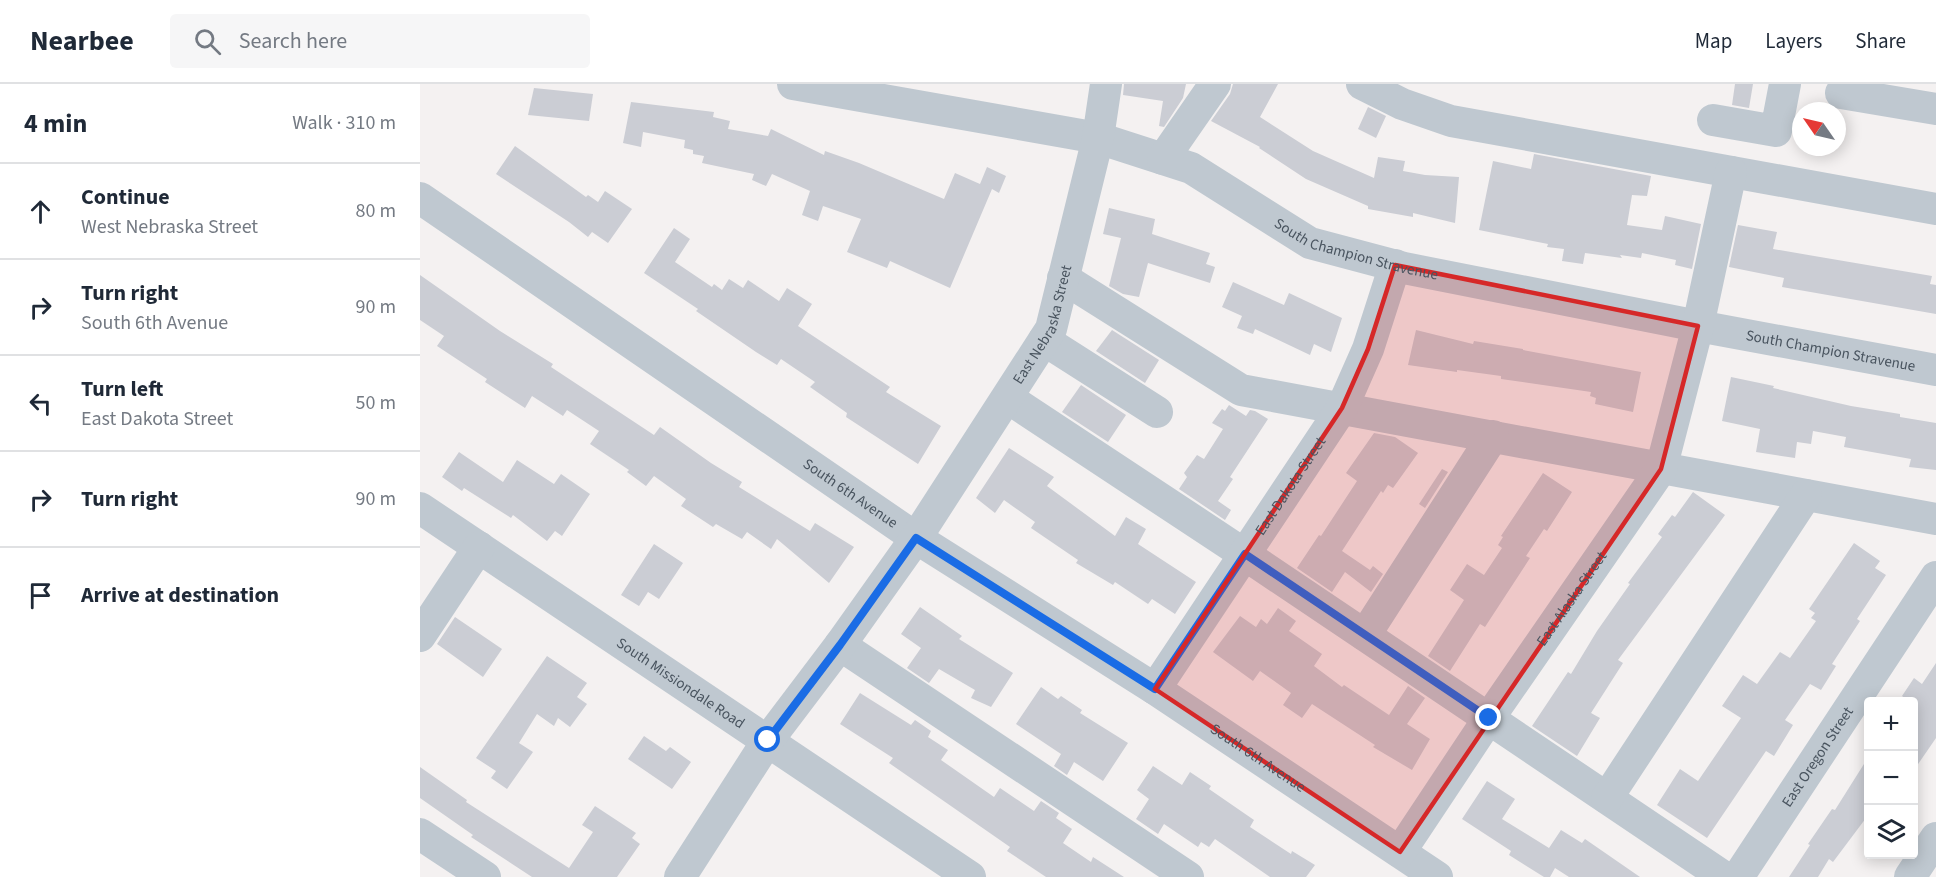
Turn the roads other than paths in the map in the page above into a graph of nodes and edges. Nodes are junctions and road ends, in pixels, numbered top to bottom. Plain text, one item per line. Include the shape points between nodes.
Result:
1 (793, 84) edge
2 (1106, 84) edge
3 (1215, 84) edge
4 (1362, 84) edge
5 (1785, 84) edge
6 (1841, 93) dead end
7 (1936, 109) edge
8 (1713, 120) dead end
9 (1098, 138) junction
10 (1162, 159) junction
11 (1731, 172) junction
12 (420, 198) edge
13 (1936, 208) edge
14 (1395, 265) junction
15 (1063, 278) junction
16 (1698, 326) junction
17 (1044, 340) junction
18 (1936, 370) edge
19 (1008, 398) junction
20 (1342, 408) junction
21 (1157, 412) dead end
22 (1493, 436) junction
23 (1661, 469) junction
24 (1806, 495) junction
25 (420, 508) edge
26 (1936, 519) edge
27 (916, 538) junction
28 (479, 547) junction
29 (1245, 554) junction
30 (1936, 577) edge
31 (1365, 635) junction
32 (420, 636) edge
33 (840, 645) junction
34 (1155, 689) junction
35 (1489, 718) junction
36 (768, 740) junction
37 (1607, 798) junction
38 (420, 834) edge
39 (1936, 838) edge
40 (1400, 852) junction
41 (485, 877) edge
42 (680, 877) edge
43 (970, 877) edge
44 (1188, 877) edge
45 (1437, 877) edge
46 (1725, 877) edge
47 (1738, 877) edge
48 (1910, 877) edge

1 - 9 street, South Champion Stravenue
2 - 9 street, East Nebraska Street
3 - 10 street
4 - 11 street via 1402,104 1451,121
5 - 8 street via 1776,131
6 - 7 street
9 - 10 street, South Champion Stravenue
9 - 15 street, East Nebraska Street
10 - 14 street, South Champion Stravenue via 1191,168 1310,243
11 - 13 street
11 - 16 street, East Alaska Street
12 - 27 street, South 6th Avenue
14 - 16 street, South Champion Stravenue
14 - 20 street, East Dakota Street via 1368,350
15 - 17 street, East Nebraska Street via 1051,330
15 - 20 street via 1241,390
16 - 18 street, South Champion Stravenue
16 - 23 street, East Alaska Street
17 - 19 street, East Nebraska Street
17 - 21 street
19 - 27 street, East Nebraska Street
19 - 29 street
20 - 22 street
20 - 29 street, East Dakota Street
22 - 23 street
22 - 31 street
23 - 24 street
23 - 35 street, East Alaska Street
24 - 26 street
24 - 37 street
25 - 28 street, South Missiondale Road
27 - 33 street, East Nebraska Street
27 - 34 street, South 6th Avenue
28 - 32 street
28 - 36 street, South Missiondale Road
29 - 31 street
29 - 34 street, East Dakota Street
30 - 47 street, East Oregon Street
31 - 35 street
33 - 36 street, East Nebraska Street
33 - 44 street
34 - 40 street, South 6th Avenue
35 - 37 street
35 - 40 street, East Alaska Street
36 - 42 street, East Nebraska Street
36 - 43 street, South Missiondale Road
37 - 46 street
38 - 41 street
39 - 48 street
40 - 45 street, South 6th Avenue

